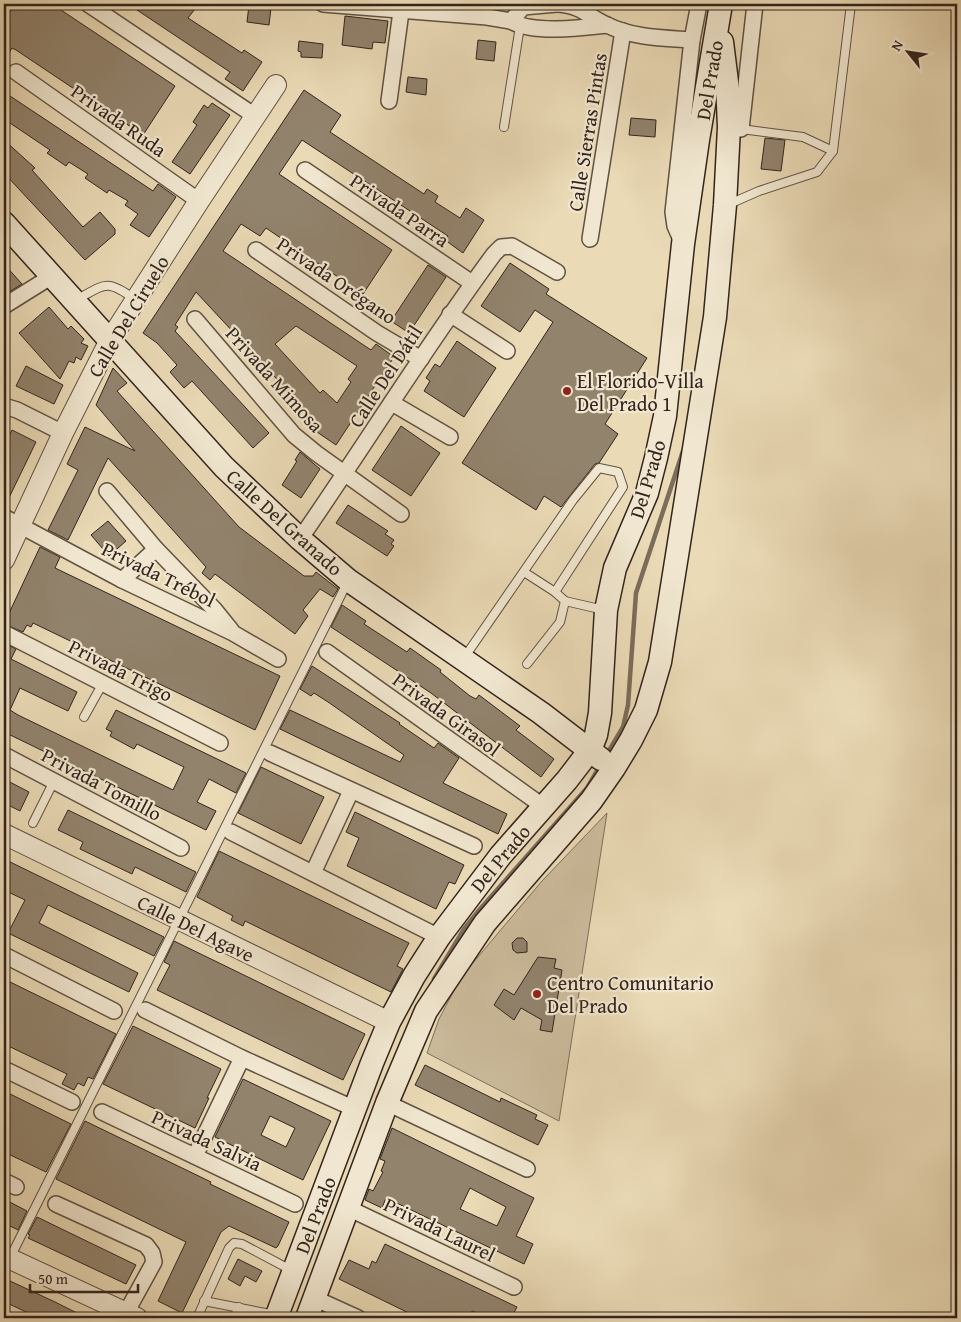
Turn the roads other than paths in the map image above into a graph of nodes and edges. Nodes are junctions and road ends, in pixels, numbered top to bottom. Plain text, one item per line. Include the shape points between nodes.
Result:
1 (88, 4) edge
2 (322, 4) edge
3 (558, 4) edge
4 (699, 4) edge
5 (755, 4) edge
6 (851, 4) edge
7 (523, 6) edge
8 (401, 7) edge
9 (720, 12) edge
10 (515, 24) junction
11 (607, 25) junction
12 (624, 31) junction
13 (692, 40) junction
14 (16, 72) dead end
15 (276, 85) dead end
16 (389, 101) dead end
17 (255, 116) junction
18 (504, 127) dead end
19 (735, 128) junction
20 (833, 151) junction
21 (305, 170) dead end
22 (199, 201) junction
23 (726, 206) junction
24 (4, 224) edge
25 (590, 239) dead end
26 (683, 244) junction
27 (256, 250) dead end
28 (557, 272) dead end
29 (52, 276) junction
30 (472, 283) junction
31 (74, 300) junction
32 (136, 300) junction
33 (4, 306) edge
34 (450, 314) junction
35 (195, 319) dead end
36 (110, 340) junction
37 (507, 351) dead end
38 (421, 359) junction
39 (392, 403) junction
40 (4, 406) edge
41 (63, 433) junction
42 (450, 437) dead end
43 (345, 474) junction
44 (107, 492) dead end
45 (401, 514) dead end
46 (12, 521) edge
47 (300, 539) junction
48 (156, 549) junction
49 (4, 560) edge
50 (524, 572) junction
51 (122, 580) junction
52 (348, 580) junction
53 (556, 592) junction
54 (565, 601) junction
55 (606, 610) junction
56 (4, 633) edge
57 (233, 633) junction
58 (328, 652) dead end
59 (278, 659) dead end
60 (463, 659) junction
61 (527, 664) dead end
62 (102, 683) junction
63 (84, 717) dead end
64 (220, 743) dead end
65 (590, 750) junction
66 (270, 753) dead end
67 (4, 755) edge
68 (614, 768) junction
69 (54, 781) junction
70 (351, 791) junction
71 (544, 807) junction
72 (33, 823) dead end
73 (232, 832) dead end
74 (4, 834) edge
75 (474, 846) dead end
76 (181, 848) dead end
77 (313, 873) junction
78 (178, 919) junction
79 (438, 937) junction
80 (4, 955) edge
81 (114, 1010) dead end
82 (145, 1010) dead end
83 (389, 1022) junction
84 (242, 1058) junction
85 (4, 1069) edge
86 (72, 1102) dead end
87 (387, 1103) junction
88 (355, 1109) junction
89 (102, 1112) dead end
90 (195, 1156) junction
91 (527, 1169) dead end
92 (56, 1204) dead end
93 (296, 1204) dead end
94 (348, 1208) junction
95 (6, 1262) edge
96 (294, 1272) junction
97 (514, 1287) dead end
98 (204, 1301) junction
99 (239, 1307) junction
100 (311, 1308) edge
101 (132, 1316) edge
102 (277, 1317) edge
103 (197, 1318) edge
104 (234, 1318) edge
105 (358, 1318) edge

1 - 17 street
2 - 8 street
3 - 7 street
3 - 11 street via 584,10
4 - 13 street
5 - 19 street
6 - 20 lane
7 - 10 street
8 - 10 street via 487,17
8 - 16 street
9 - 19 main road, Del Prado
9 - 26 main road, Del Prado
10 - 11 street via 568,29
10 - 18 lane
11 - 12 street
12 - 13 street via 650,38
12 - 25 street, Calle Sierras Pintas
13 - 26 street via 673,212
14 - 22 street, Privada Ruda
15 - 17 street, Calle Del Ciruelo
17 - 22 street, Calle Del Ciruelo
19 - 20 lane via 803,136
19 - 23 main road, Del Prado
20 - 23 lane via 817,172 759,191
21 - 30 street, Privada Parra
22 - 32 street, Calle Del Ciruelo
23 - 68 main road, Del Prado via 715,317 660,662 646,710
24 - 29 main road, Calle Del Granado
26 - 55 main road, Del Prado via 665,416 647,493 615,568
27 - 38 street, Privada Orégano via 377,333
28 - 30 street, Calle Del Dátil via 512,246 501,247
29 - 31 main road, Calle Del Granado
29 - 33 street
30 - 34 street, Calle Del Dátil
31 - 32 lane via 109,285 120,288
31 - 36 main road, Calle Del Granado
32 - 36 street, Calle Del Ciruelo
34 - 37 street
34 - 38 street, Calle Del Dátil
35 - 43 street, Privada Mimosa via 294,435
36 - 41 street, Calle Del Ciruelo
36 - 47 main road, Calle Del Granado via 224,467
38 - 39 street, Calle Del Dátil
39 - 42 street
39 - 43 street, Calle Del Dátil
40 - 41 street
41 - 46 street, Calle Del Ciruelo
43 - 45 street, Privada Mimosa
43 - 47 street, Calle Del Dátil
44 - 48 street
46 - 49 street, Calle Del Ciruelo
46 - 51 street, Privada Trébol
47 - 52 main road, Calle Del Granado
48 - 51 street
48 - 57 street via 192,584
50 - 53 lane
50 - 53 lane via 599,468 618,472 623,487
50 - 60 lane
51 - 57 street, Privada Trébol
52 - 60 main road, Calle Del Granado
52 - 78 lane
53 - 54 lane
54 - 55 lane
54 - 61 lane via 560,622
55 - 65 main road, Del Prado via 600,714
56 - 62 street, Privada Trigo
57 - 59 street, Privada Trébol
58 - 71 street, Privada Girasol
60 - 65 main road, Calle Del Granado
62 - 63 lane
62 - 64 street, Privada Trigo
65 - 68 main road, Calle Del Granado
65 - 71 main road, Del Prado
66 - 70 street
67 - 69 street, Privada Tomillo
68 - 87 main road, Del Prado via 591,801 486,923 454,969 426,1012
69 - 72 lane
69 - 76 street, Privada Tomillo
70 - 75 street
70 - 77 street
71 - 79 main road, Del Prado via 501,855
73 - 77 street
74 - 78 street, Calle Del Agave
77 - 79 street
78 - 83 street, Calle Del Agave
78 - 95 lane
79 - 83 main road, Del Prado
80 - 81 street
82 - 84 street
83 - 88 main road, Del Prado
84 - 88 street
84 - 90 street
85 - 86 street
87 - 91 street
87 - 94 main road, Del Prado
88 - 96 main road, Del Prado
89 - 90 street, Privada Salvia
90 - 93 street, Privada Salvia
92 - 101 street via 146,1245 152,1253 154,1262
94 - 97 street, Privada Laurel
94 - 100 main road, Del Prado
95 - 101 street
96 - 98 lane via 242,1244 234,1243
96 - 102 main road, Del Prado
98 - 99 lane
98 - 103 lane
99 - 102 lane
99 - 104 lane
100 - 105 street

